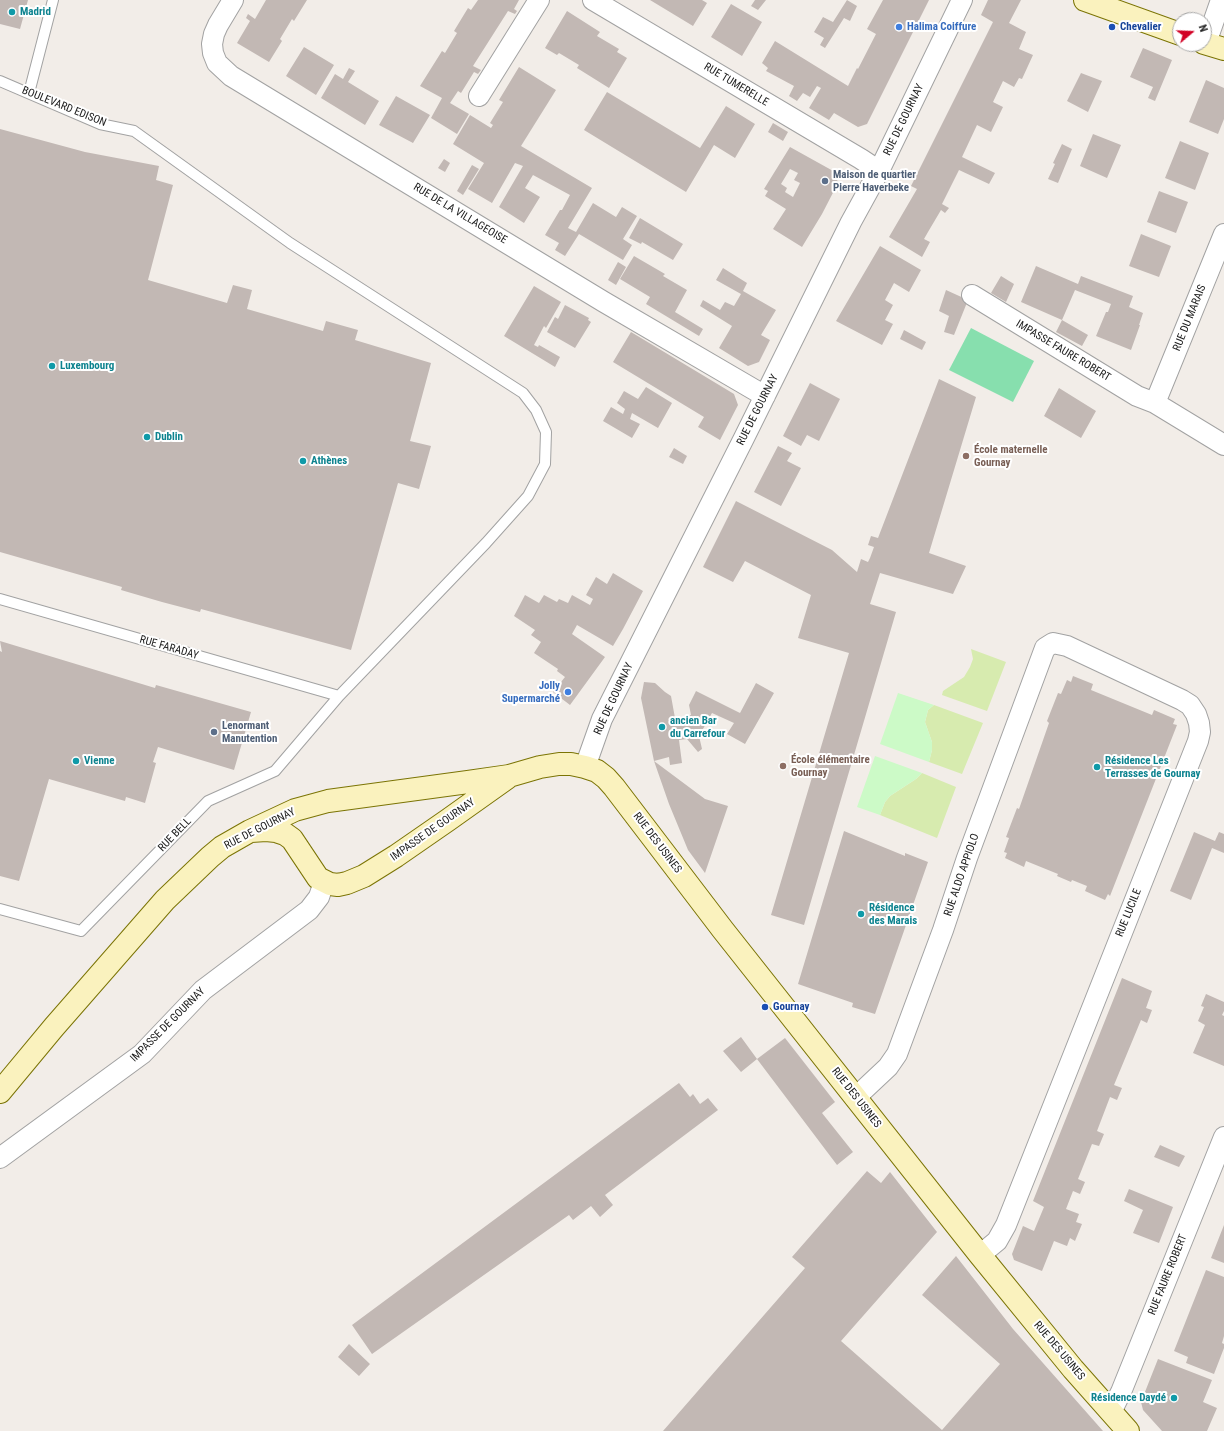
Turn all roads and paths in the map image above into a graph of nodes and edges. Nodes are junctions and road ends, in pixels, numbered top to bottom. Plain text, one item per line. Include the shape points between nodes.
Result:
1 (53, 0) edge
2 (233, 0) edge
3 (539, 0) edge
4 (593, 0) edge
5 (962, 0) edge
6 (1085, 0) edge
7 (1221, 0) edge
8 (1172, 31) edge
9 (1212, 40) edge
10 (0, 81) edge
11 (29, 93) junction
12 (479, 96) dead end
13 (879, 171) junction
14 (1224, 234) edge
15 (972, 295) dead end
16 (765, 396) junction
17 (1155, 403) junction
18 (1224, 445) edge
19 (0, 599) edge
20 (1053, 644) joint
21 (339, 696) junction
22 (585, 767) junction
23 (509, 776) junction
24 (250, 831) junction
25 (324, 882) junction
26 (0, 909) edge
27 (0, 1092) edge
28 (855, 1098) junction
29 (1224, 1137) edge
30 (0, 1158) edge
31 (980, 1255) junction
32 (1111, 1412) junction
33 (1128, 1431) edge

1 - 11 lane
2 - 16 street, RUE DE LA VILLAGEOISE via 218,25 212,44 212,53 217,63 231,76 604,302
3 - 12 street
4 - 13 street, RUE TUMERELLE
5 - 13 street, RUE DE GOURNAY
6 - 8 street
7 - 9 street
10 - 11 lane, BOULEVARD EDISON
11 - 21 lane, BOULEVARD EDISON via 100,124 134,131 290,243 523,393 536,410 546,432 545,464 528,496
13 - 16 street, RUE DE GOURNAY
14 - 17 street, RUE DU MARAIS
15 - 17 street, IMPASSE FAURE ROBERT via 1137,396
16 - 22 street, RUE DE GOURNAY via 602,719
17 - 18 street, IMPASSE FAURE ROBERT
19 - 21 lane, RUE FARADAY
20 - 28 street, RUE ALDO APPIOLO via 1045,648 897,1054 888,1067
20 - 31 street, RUE LUCILE via 1067,646 1182,700 1196,714 1200,732 1006,1225 997,1240
21 - 26 lane, RUE BELL via 275,771 208,801 81,931
22 - 23 street, RUE DE GOURNAY via 558,764
22 - 28 street, RUE DES USINES via 597,771 614,787
23 - 24 street, RUE DE GOURNAY via 328,801 295,810
23 - 25 street, IMPASSE DE GOURNAY via 396,856 355,880 338,885
24 - 25 street via 266,830 285,834 292,839 318,878
24 - 27 street, RUE DE GOURNAY via 222,847 164,900
25 - 30 street, IMPASSE DE GOURNAY via 319,897 308,910 203,990 142,1054
28 - 31 street, RUE DES USINES
29 - 32 street, RUE FAURE ROBERT
31 - 32 street, RUE DES USINES
32 - 33 street, RUE DES USINES

